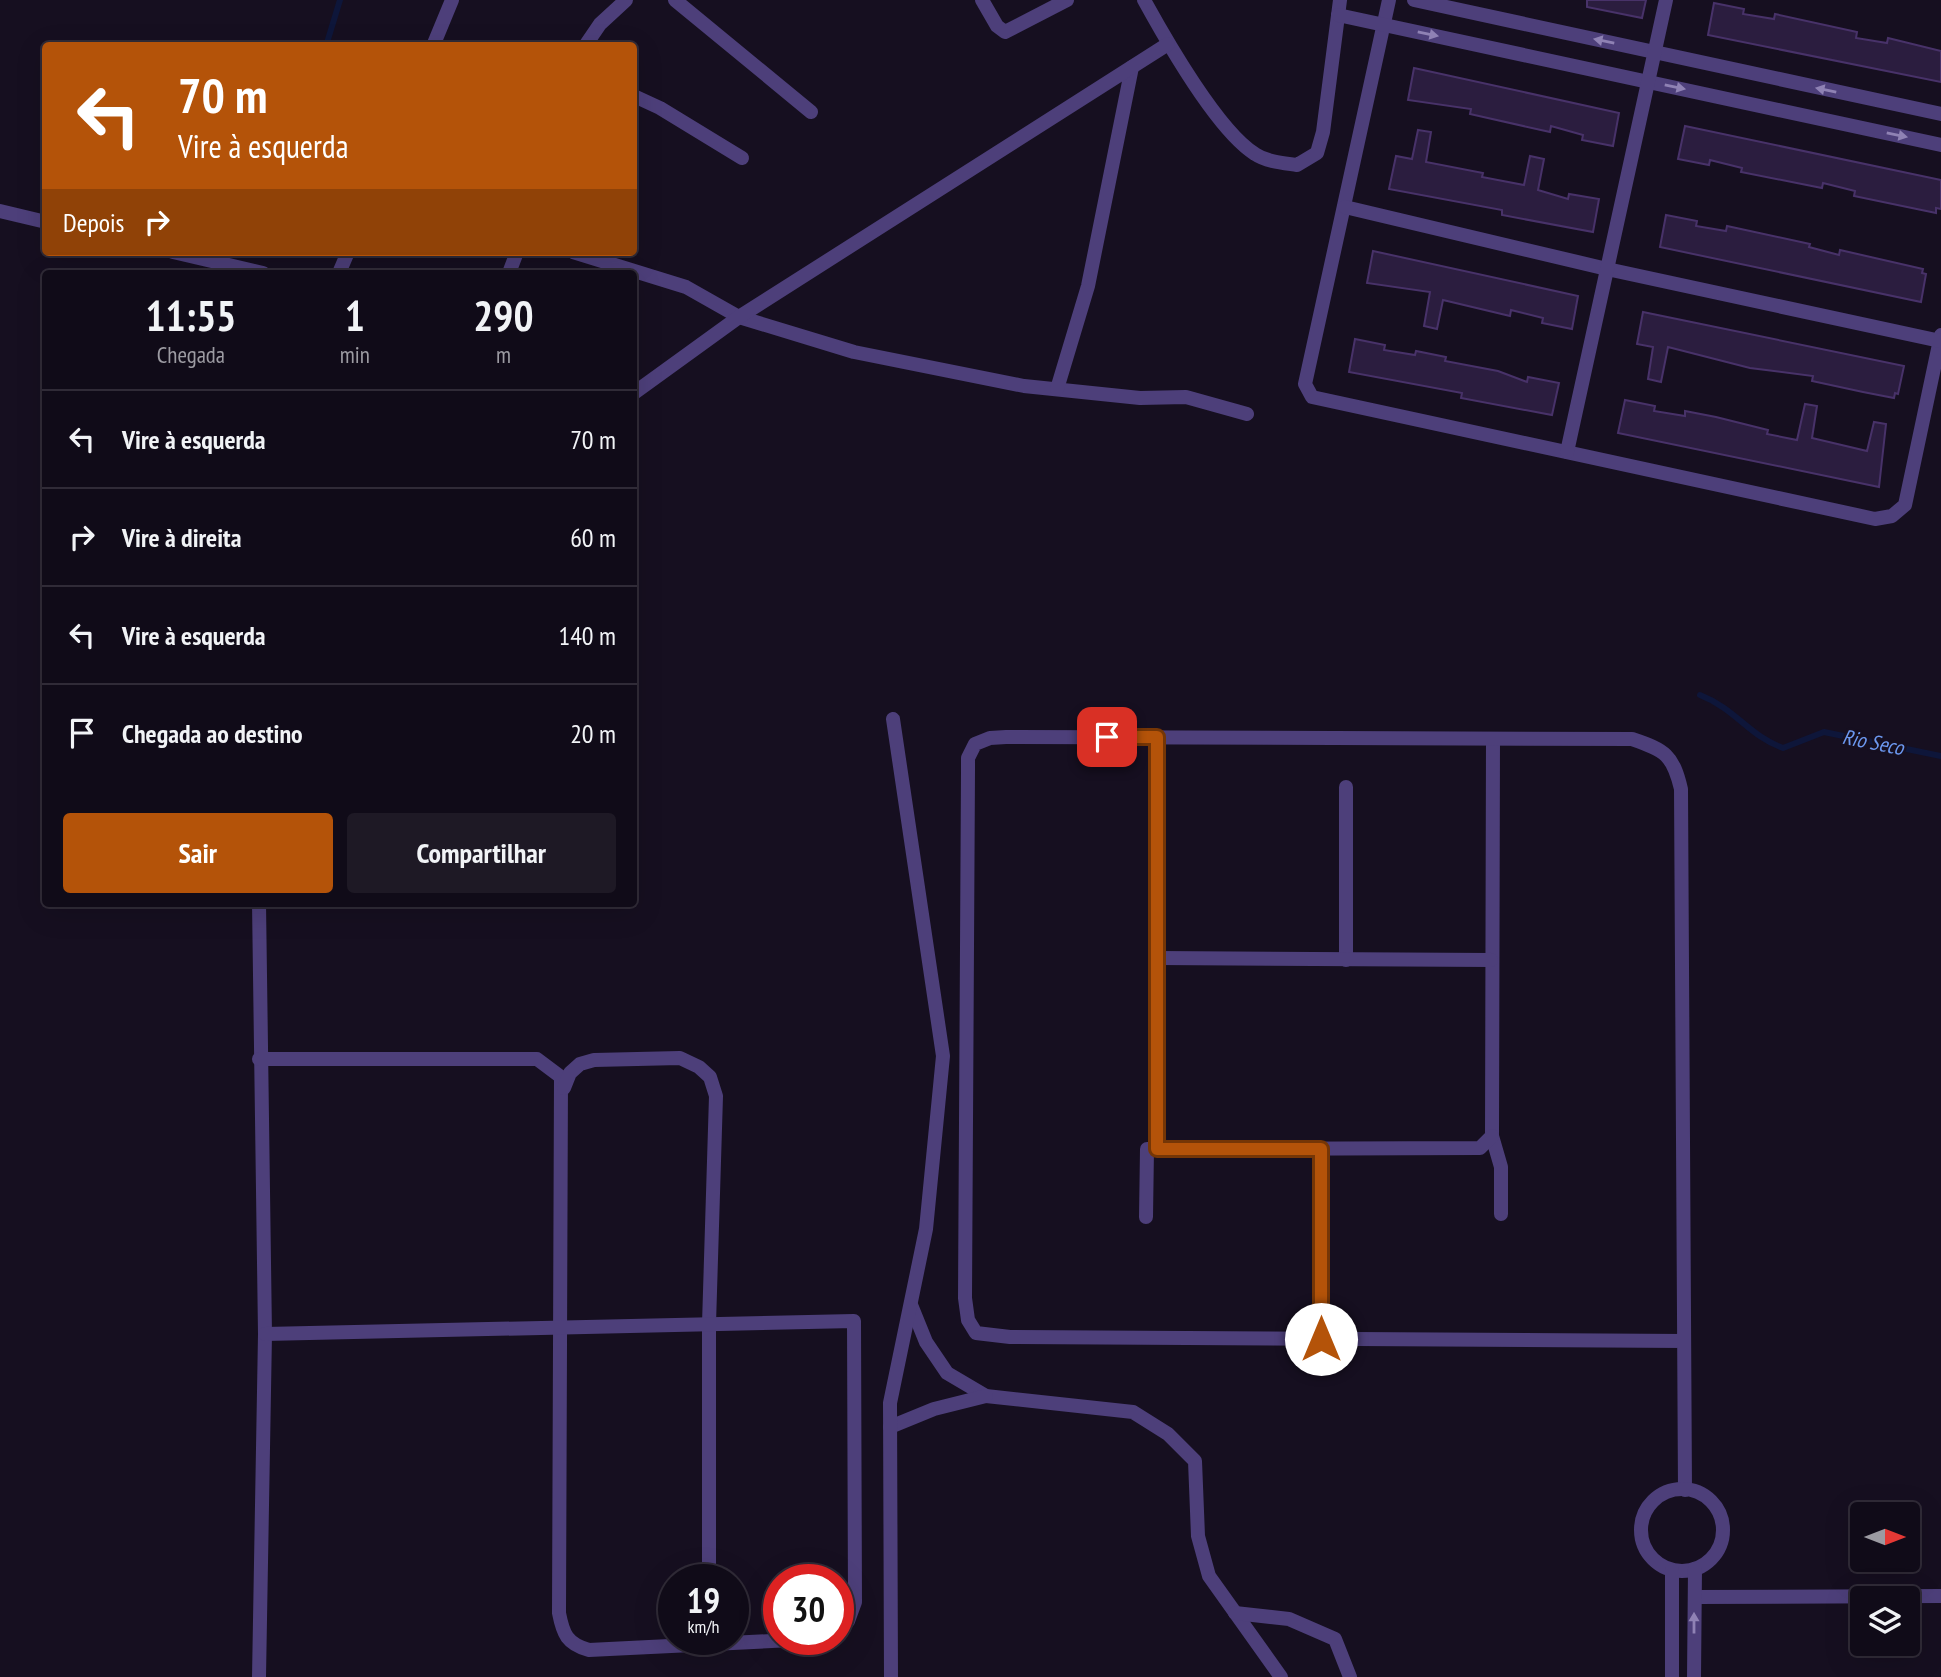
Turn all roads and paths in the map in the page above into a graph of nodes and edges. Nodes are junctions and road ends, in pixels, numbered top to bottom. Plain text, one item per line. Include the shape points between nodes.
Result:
1 (452, 0) edge
2 (626, 0) edge
3 (675, 0) edge
4 (982, 0) edge
5 (1067, 0) edge
6 (1144, 0) edge
7 (1389, 0) edge
8 (1415, 0) edge
9 (1667, 0) edge
10 (1339, 7) edge
11 (1383, 25) junction
12 (435, 42) edge
13 (588, 42) edge
14 (1168, 44) junction
15 (1655, 52) junction
16 (1132, 67) junction
17 (1648, 82) junction
18 (637, 97) edge
19 (811, 112) dead end
20 (1941, 114) edge
21 (1941, 145) edge
22 (742, 158) dead end
23 (1345, 207) junction
24 (0, 211) edge
25 (42, 221) edge
26 (190, 256) edge
27 (586, 256) edge
28 (1607, 269) junction
29 (250, 270) edge
30 (631, 270) edge
31 (637, 272) edge
32 (739, 317) junction
33 (1940, 338) edge
34 (1057, 389) junction
35 (637, 391) edge
36 (1247, 414) dead end
37 (1567, 452) junction
38 (893, 719) dead end
39 (1157, 737) junction
40 (1493, 738) junction
41 (1346, 787) dead end
42 (258, 907) edge
43 (1158, 958) junction
44 (1346, 960) junction
45 (1491, 960) junction
46 (259, 1059) junction
47 (564, 1089) junction
48 (1492, 1136) junction
49 (1157, 1149) junction
50 (1321, 1149) junction
51 (1500, 1214) dead end
52 (1146, 1217) dead end
53 (911, 1304) junction
54 (709, 1324) junction
55 (563, 1328) junction
56 (265, 1334) junction
57 (1321, 1339) junction
58 (1684, 1340) junction
59 (986, 1395) junction
60 (890, 1427) junction
61 (1685, 1490) junction
62 (709, 1564) edge
63 (1695, 1569) junction
64 (1672, 1570) junction
65 (1941, 1596) edge
66 (1695, 1597) junction
67 (854, 1605) edge
68 (1235, 1613) junction
69 (658, 1645) edge
70 (259, 1677) edge
71 (891, 1677) edge
72 (1281, 1677) edge
73 (1350, 1677) edge
74 (1672, 1677) edge
75 (1694, 1677) edge

1 - 12 street
2 - 13 street
3 - 19 street
4 - 5 street via 1005,32
6 - 14 street
7 - 11 street
15 -> 8 street
9 - 15 street
10 - 11 street
10 - 14 street via 1320,143 1317,153 1297,165 1258,156 1241,144
11 -> 17 street
11 - 23 street
14 - 16 street
15 - 17 street
20 -> 15 street
16 - 32 street
16 - 34 street via 1088,286
17 -> 21 street
17 - 28 street
18 - 22 street
23 - 28 street
23 - 37 street via 1305,384 1312,397
24 - 25 street
26 - 29 street
27 - 30 street
28 - 33 street
28 - 37 street
31 - 32 street via 686,287
32 - 34 street via 854,352
32 - 35 street
33 - 37 street via 1905,505 1892,516 1875,519
34 - 36 street via 1140,398 1186,397
38 - 53 street via 943,1056 926,1229
39 - 40 street
39 - 43 street
39 - 57 street via 990,738 975,744 968,758 968,1320 976,1333 992,1336
40 - 45 street
40 - 58 street via 1632,739 1660,748 1676,765 1681,789
41 - 44 street
42 - 46 street
43 - 44 street
43 - 49 street
44 - 45 street
45 - 48 street
46 - 47 street via 537,1059 561,1077
46 - 56 street
47 - 54 street via 570,1073 594,1059 680,1058 710,1077 716,1096
47 - 55 street
48 - 50 street via 1480,1148
48 - 51 street via 1501,1167
49 - 50 street
49 - 52 street via 1147,1149
50 - 57 street
53 - 59 street via 926,1342 947,1373
53 - 60 street via 890,1403
54 - 55 street
54 - 62 street
54 - 67 street via 854,1321
55 - 56 street
55 - 69 street via 559,1613 564,1635 575,1647 589,1650
56 - 70 street
57 - 58 street
58 - 61 street
59 - 60 street
59 - 68 street via 1133,1412 1168,1434 1195,1461 1198,1536 1209,1576
60 - 71 street
61 - 63 street via 1708,1499 1721,1519 1723,1532 1714,1555
61 - 64 street via 1655,1500 1641,1529 1653,1559
63 - 64 street
63 - 66 street
64 - 74 street
65 - 66 street
75 -> 66 street
68 - 72 street
68 - 73 street via 1289,1619 1335,1639

